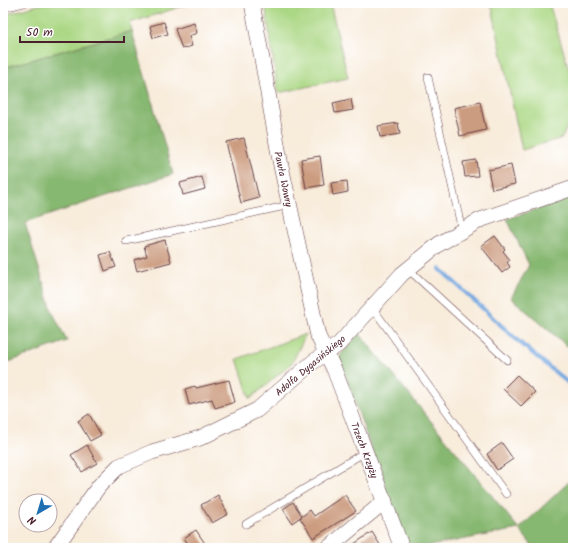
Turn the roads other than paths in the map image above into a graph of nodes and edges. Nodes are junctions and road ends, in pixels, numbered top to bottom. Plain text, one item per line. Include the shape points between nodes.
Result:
1 (24, 3) edge
2 (252, 3) edge
3 (3, 8) edge
4 (428, 77) dead end
5 (573, 188) edge
6 (290, 206) junction
7 (462, 230) junction
8 (126, 241) dead end
9 (408, 269) junction
10 (372, 307) junction
11 (326, 353) junction
12 (507, 360) dead end
13 (365, 452) junction
14 (506, 494) dead end
15 (385, 501) junction
16 (246, 524) dead end
17 (55, 548) edge
18 (328, 548) edge
19 (402, 548) edge

1 - 3 lane
2 - 6 street, Pawła Wowry
4 - 7 lane
5 - 7 street, Adolfa Dygasińskiego via 480,220
6 - 8 lane
6 - 11 street, Pawła Wowry via 318,336
7 - 9 street, Adolfa Dygasińskiego via 439,244
9 - 10 street, Adolfa Dygasińskiego
9 - 12 lane
10 - 11 street, Adolfa Dygasińskiego via 339,344
10 - 14 lane
11 - 13 street, Trzech Krzyży
11 - 17 street, Adolfa Dygasińskiego via 257,410 200,438 152,452 119,466 99,486
13 - 15 street, Trzech Krzyży
13 - 16 lane
15 - 18 street
15 - 19 street, Trzech Krzyży

